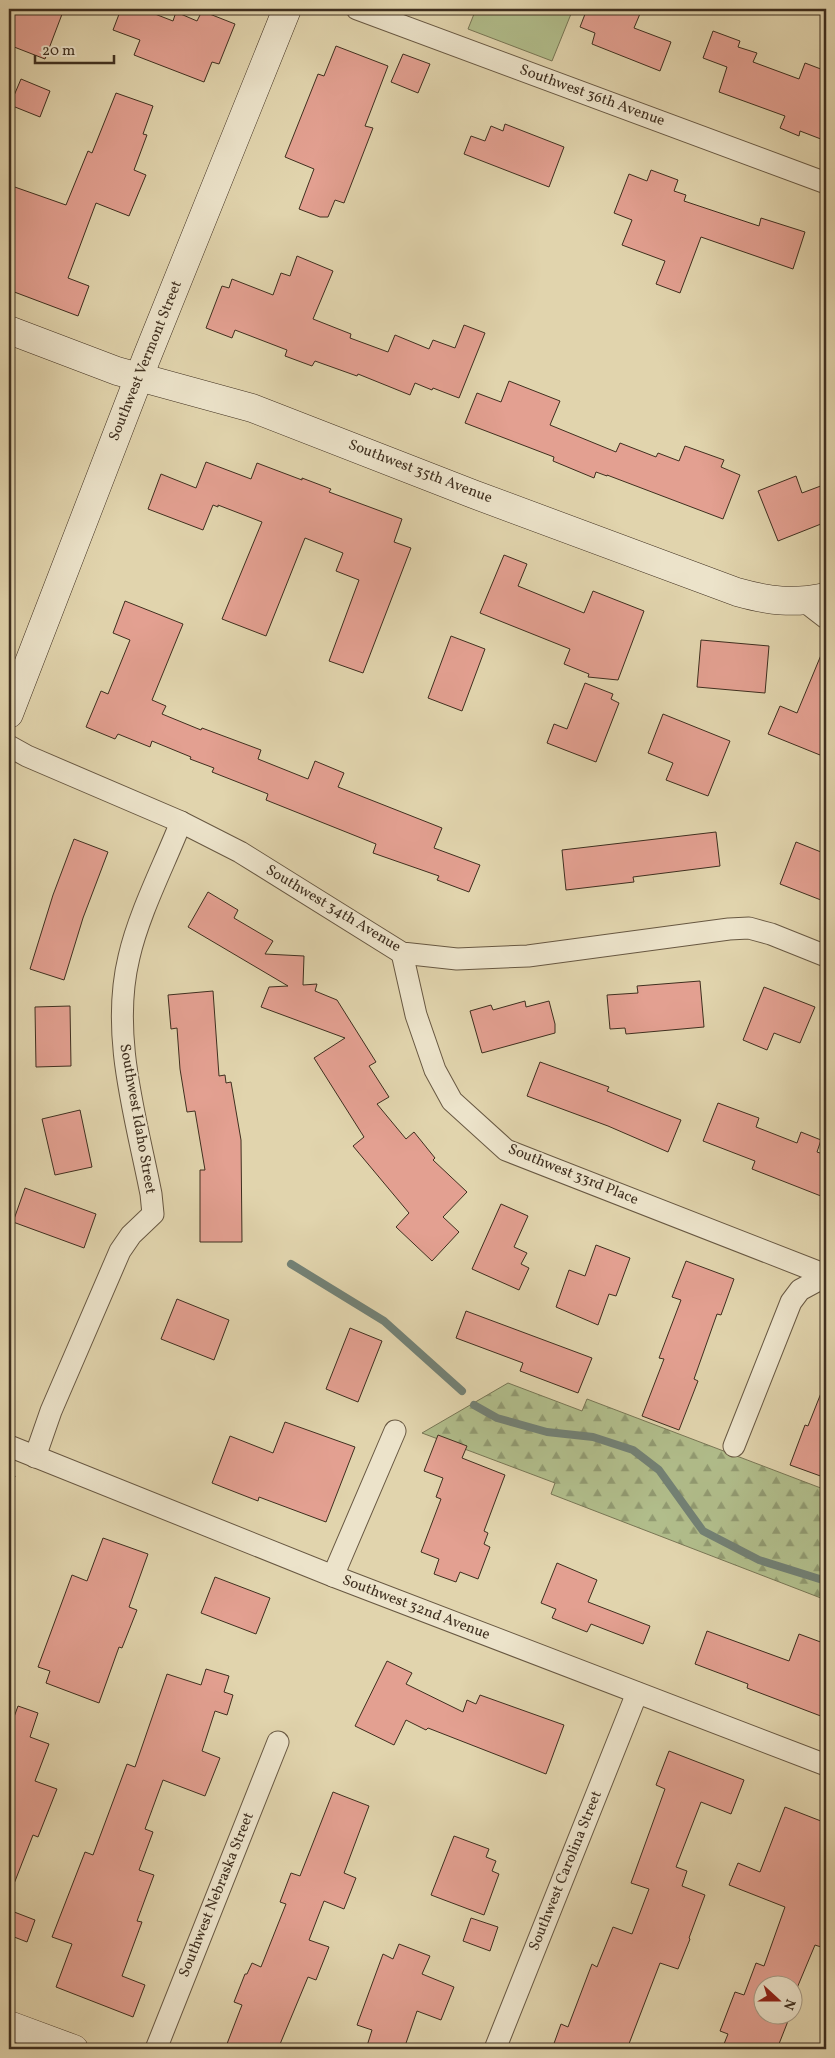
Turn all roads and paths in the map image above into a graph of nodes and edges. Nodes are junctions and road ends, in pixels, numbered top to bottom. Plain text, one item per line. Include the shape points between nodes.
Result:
1 (286, 9) edge
2 (357, 9) edge
3 (826, 183) edge
4 (9, 330) edge
5 (139, 377) junction
6 (815, 599) edge
7 (826, 618) edge
8 (9, 714) edge
9 (9, 746) edge
10 (181, 822) junction
11 (402, 953) junction
12 (826, 956) edge
13 (826, 1276) edge
14 (395, 1430) dead end
15 (9, 1446) edge
16 (734, 1446) dead end
17 (35, 1456) junction
18 (334, 1576) junction
19 (637, 1693) junction
20 (278, 1742) dead end
21 (826, 1765) edge
22 (9, 2024) edge
23 (74, 2049) edge
24 (156, 2049) edge
25 (495, 2049) edge

1 - 5 street, Southwest Vermont Street
2 - 3 street, Southwest 36th Avenue
4 - 5 street, Southwest 35th Avenue
5 - 6 street, Southwest 35th Avenue via 252,408 737,592 790,602
5 - 8 street, Southwest Vermont Street
6 - 7 street, Southwest 35th Avenue
9 - 10 street, Southwest 34th Avenue
10 - 11 street, Southwest 34th Avenue via 240,852
10 - 17 street, Southwest Idaho Street via 129,957 123,997 127,1075 153,1214 131,1235 120,1252 51,1411
11 - 12 street, Southwest 34th Avenue via 458,959 528,956 749,928
11 - 13 street, Southwest 33rd Place via 416,1015 435,1070 452,1101 506,1150
13 - 16 street via 800,1290 791,1302
14 - 18 street
15 - 17 street, Southwest 32nd Avenue
17 - 18 street, Southwest 32nd Avenue
18 - 19 street, Southwest 32nd Avenue
19 - 21 street, Southwest 32nd Avenue
19 - 25 street, Southwest Carolina Street
20 - 24 street, Southwest Nebraska Street
22 - 23 street

